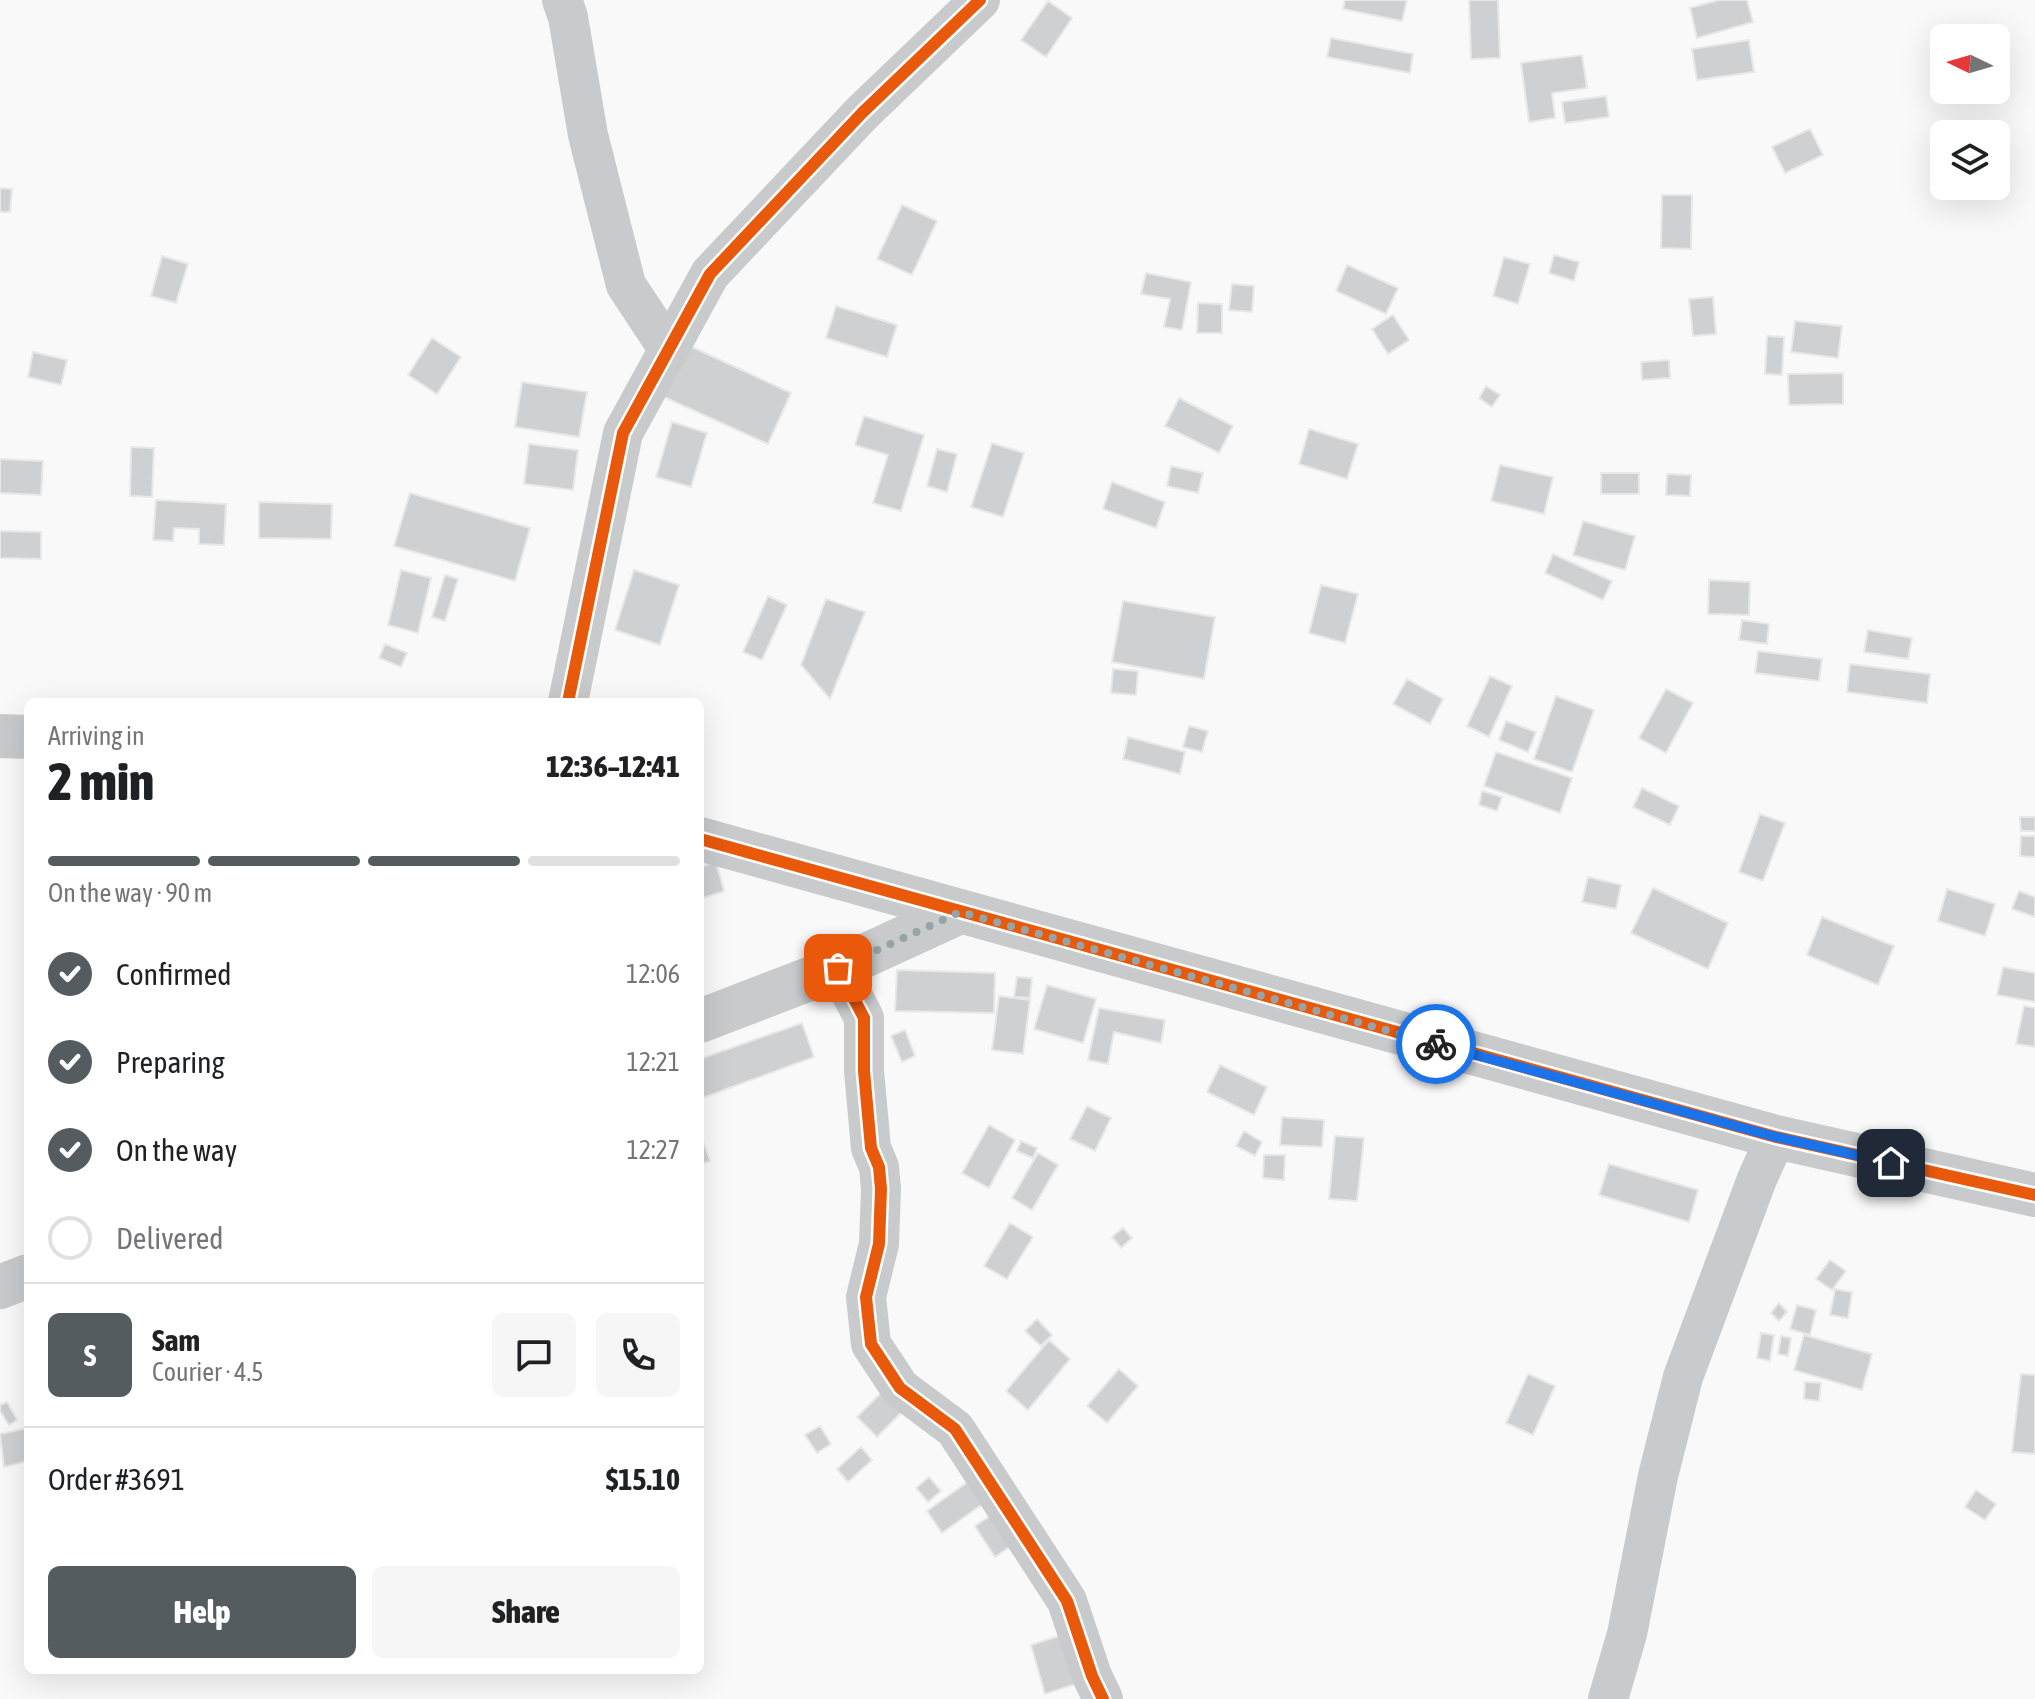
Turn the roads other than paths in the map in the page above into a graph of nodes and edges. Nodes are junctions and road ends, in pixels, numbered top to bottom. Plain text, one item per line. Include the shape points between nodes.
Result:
1 (562, 0) edge
2 (980, 0) edge
3 (669, 350) junction
4 (569, 698) edge
5 (0, 736) edge
6 (24, 737) edge
7 (704, 840) edge
8 (960, 912) junction
9 (838, 968) junction
10 (704, 1019) edge
11 (1776, 1137) junction
12 (2035, 1195) edge
13 (24, 1278) edge
14 (0, 1287) edge
15 (1103, 1699) edge
16 (1608, 1699) edge

1 - 3 street via 588,135 626,285
2 - 3 street via 862,113 710,274
3 - 4 street via 623,433
5 - 6 street
7 - 8 street
8 - 9 street
8 - 11 street
9 - 10 street
9 - 15 street via 864,1018 871,1148 881,1189 879,1244 866,1297 871,1344 900,1388 955,1429 1067,1601
11 - 12 street
11 - 16 street via 1683,1377
13 - 14 street

